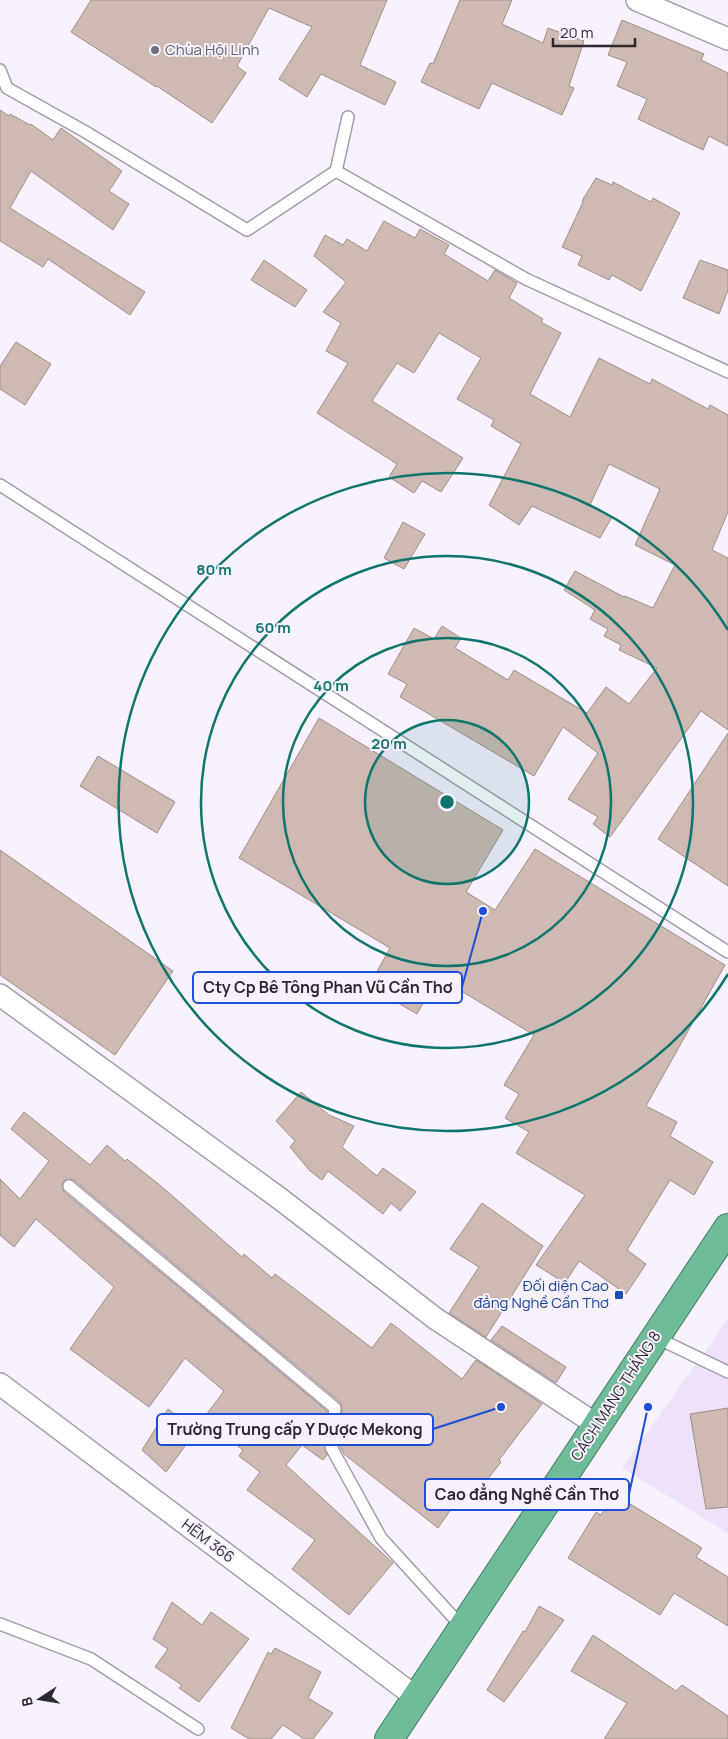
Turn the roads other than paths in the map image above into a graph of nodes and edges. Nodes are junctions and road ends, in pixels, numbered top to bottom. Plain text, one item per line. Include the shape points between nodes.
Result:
1 (637, 0) edge
2 (728, 39) edge
3 (0, 70) edge
4 (348, 117) dead end
5 (336, 171) junction
6 (728, 372) edge
7 (0, 485) edge
8 (728, 952) edge
9 (0, 995) edge
10 (69, 1186) dead end
11 (728, 1228) edge
12 (655, 1338) junction
13 (728, 1372) edge
14 (0, 1384) edge
15 (597, 1425) junction
16 (0, 1624) edge
17 (463, 1628) junction
18 (417, 1698) junction
19 (198, 1729) dead end
20 (389, 1739) edge

1 - 2 street
3 - 5 lane via 7,88 247,230
4 - 5 lane
5 - 6 lane via 526,279
7 - 8 lane
9 - 15 street via 279,1198 436,1319
10 - 17 lane via 335,1408 331,1447 382,1538
11 - 12 highway, CÁCH MẠNG THÁNG 8
12 - 13 lane
12 - 15 highway, CÁCH MẠNG THÁNG 8
14 - 18 street, HẼM 366
15 - 17 highway, CÁCH MẠNG THÁNG 8
16 - 19 lane via 91,1659
17 - 18 highway, CÁCH MẠNG THÁNG 8
18 - 20 highway, CÁCH MẠNG THÁNG 8

